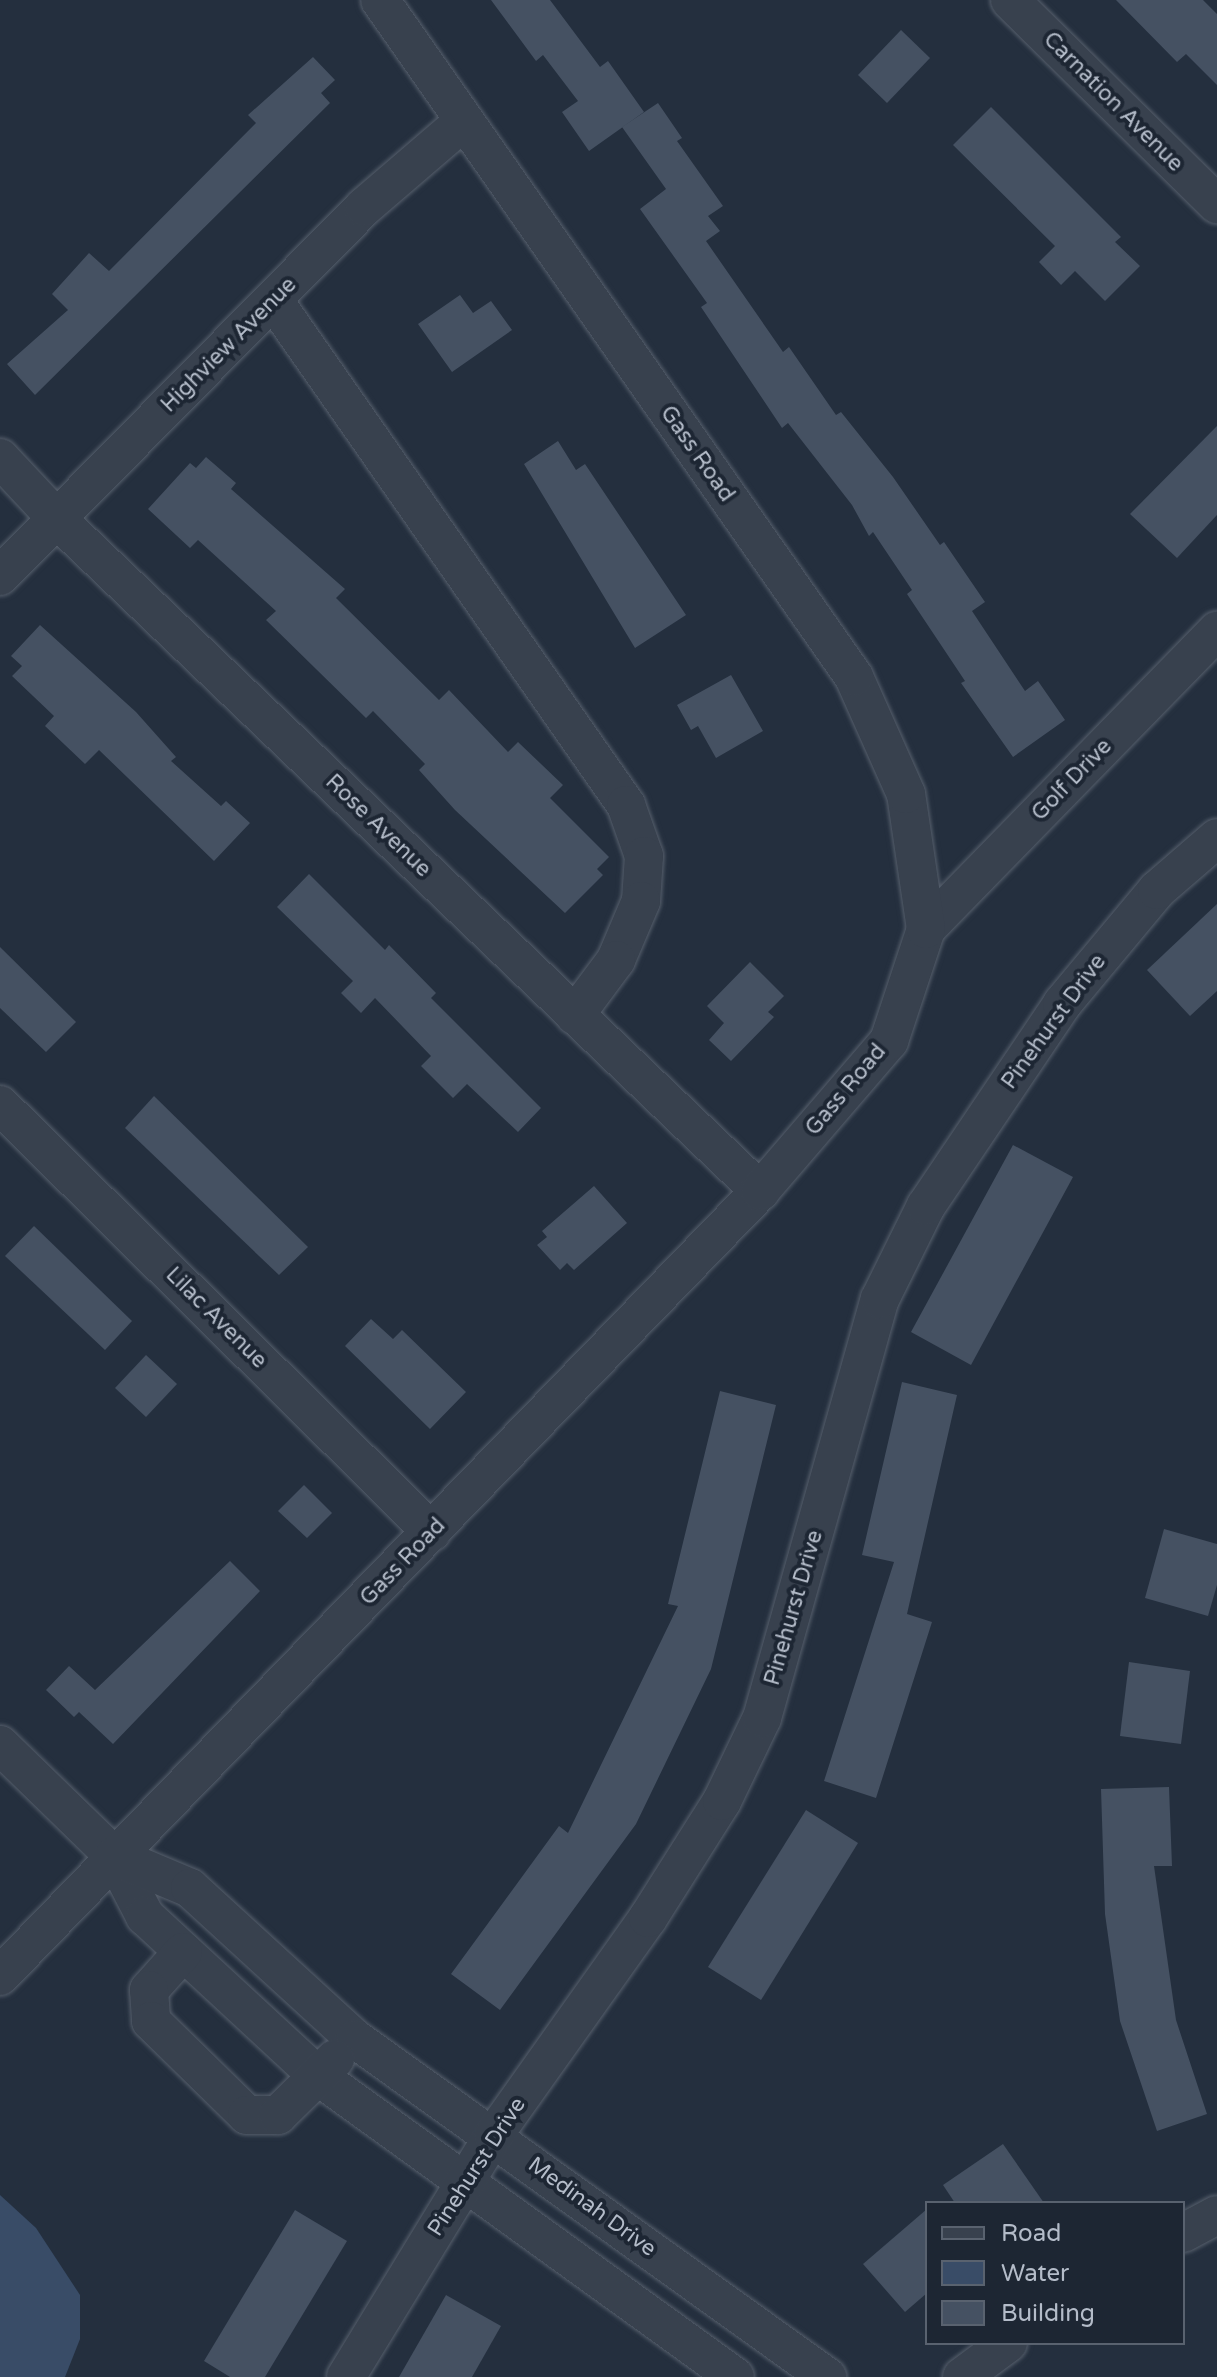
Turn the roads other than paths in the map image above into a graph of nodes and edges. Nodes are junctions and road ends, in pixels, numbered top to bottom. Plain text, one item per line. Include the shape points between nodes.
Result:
1 (380, 0) edge
2 (1010, 0) edge
3 (464, 121) junction
4 (1217, 204) edge
5 (274, 301) junction
6 (0, 458) edge
7 (57, 519) junction
8 (0, 576) edge
9 (1217, 631) edge
10 (1217, 838) edge
11 (926, 929) junction
12 (575, 1015) junction
13 (0, 1105) edge
14 (760, 1191) junction
15 (432, 1532) junction
16 (0, 1745) edge
17 (114, 1856) junction
18 (183, 1952) junction
19 (0, 1976) edge
20 (355, 2039) junction
21 (318, 2076) junction
22 (493, 2136) junction
23 (465, 2182) junction
24 (1217, 2215) edge
25 (1185, 2232) edge
26 (1005, 2345) edge
27 (346, 2377) edge
28 (735, 2377) edge
29 (827, 2377) edge
30 (962, 2377) edge

1 - 3 street, Gass Road
2 - 4 street, Carnation Avenue
3 - 5 street, Highview Avenue via 364,207
3 - 11 street, Gass Road via 854,677 906,794
5 - 7 street, Highview Avenue
5 - 12 street via 626,805 644,856 641,901 616,960
6 - 7 street, Rose Avenue
7 - 8 street, Highview Avenue
7 - 12 street, Rose Avenue
9 - 11 street, Golf Drive
10 - 22 street, Pinehurst Drive via 1157,890 1062,1004 926,1206 880,1299 762,1718 722,1801 648,1918
11 - 14 street, Gass Road via 889,1041
12 - 14 street, Rose Avenue
13 - 15 street, Lilac Avenue
14 - 15 street, Gass Road
15 - 17 street, Gass Road
16 - 17 street
17 - 18 street via 145,1916
17 - 19 street, Gass Road
17 - 20 street, Medinah Drive via 190,1888
18 - 21 street
18 - 21 street via 149,1990 151,2021 238,2108 257,2118 278,2115
20 - 21 street
20 - 22 street, Medinah Drive
21 - 23 street
22 - 23 street, Pinehurst Drive
22 - 29 street, Medinah Drive
23 - 27 street, Pinehurst Drive
23 - 28 street
24 - 25 street
26 - 30 street

